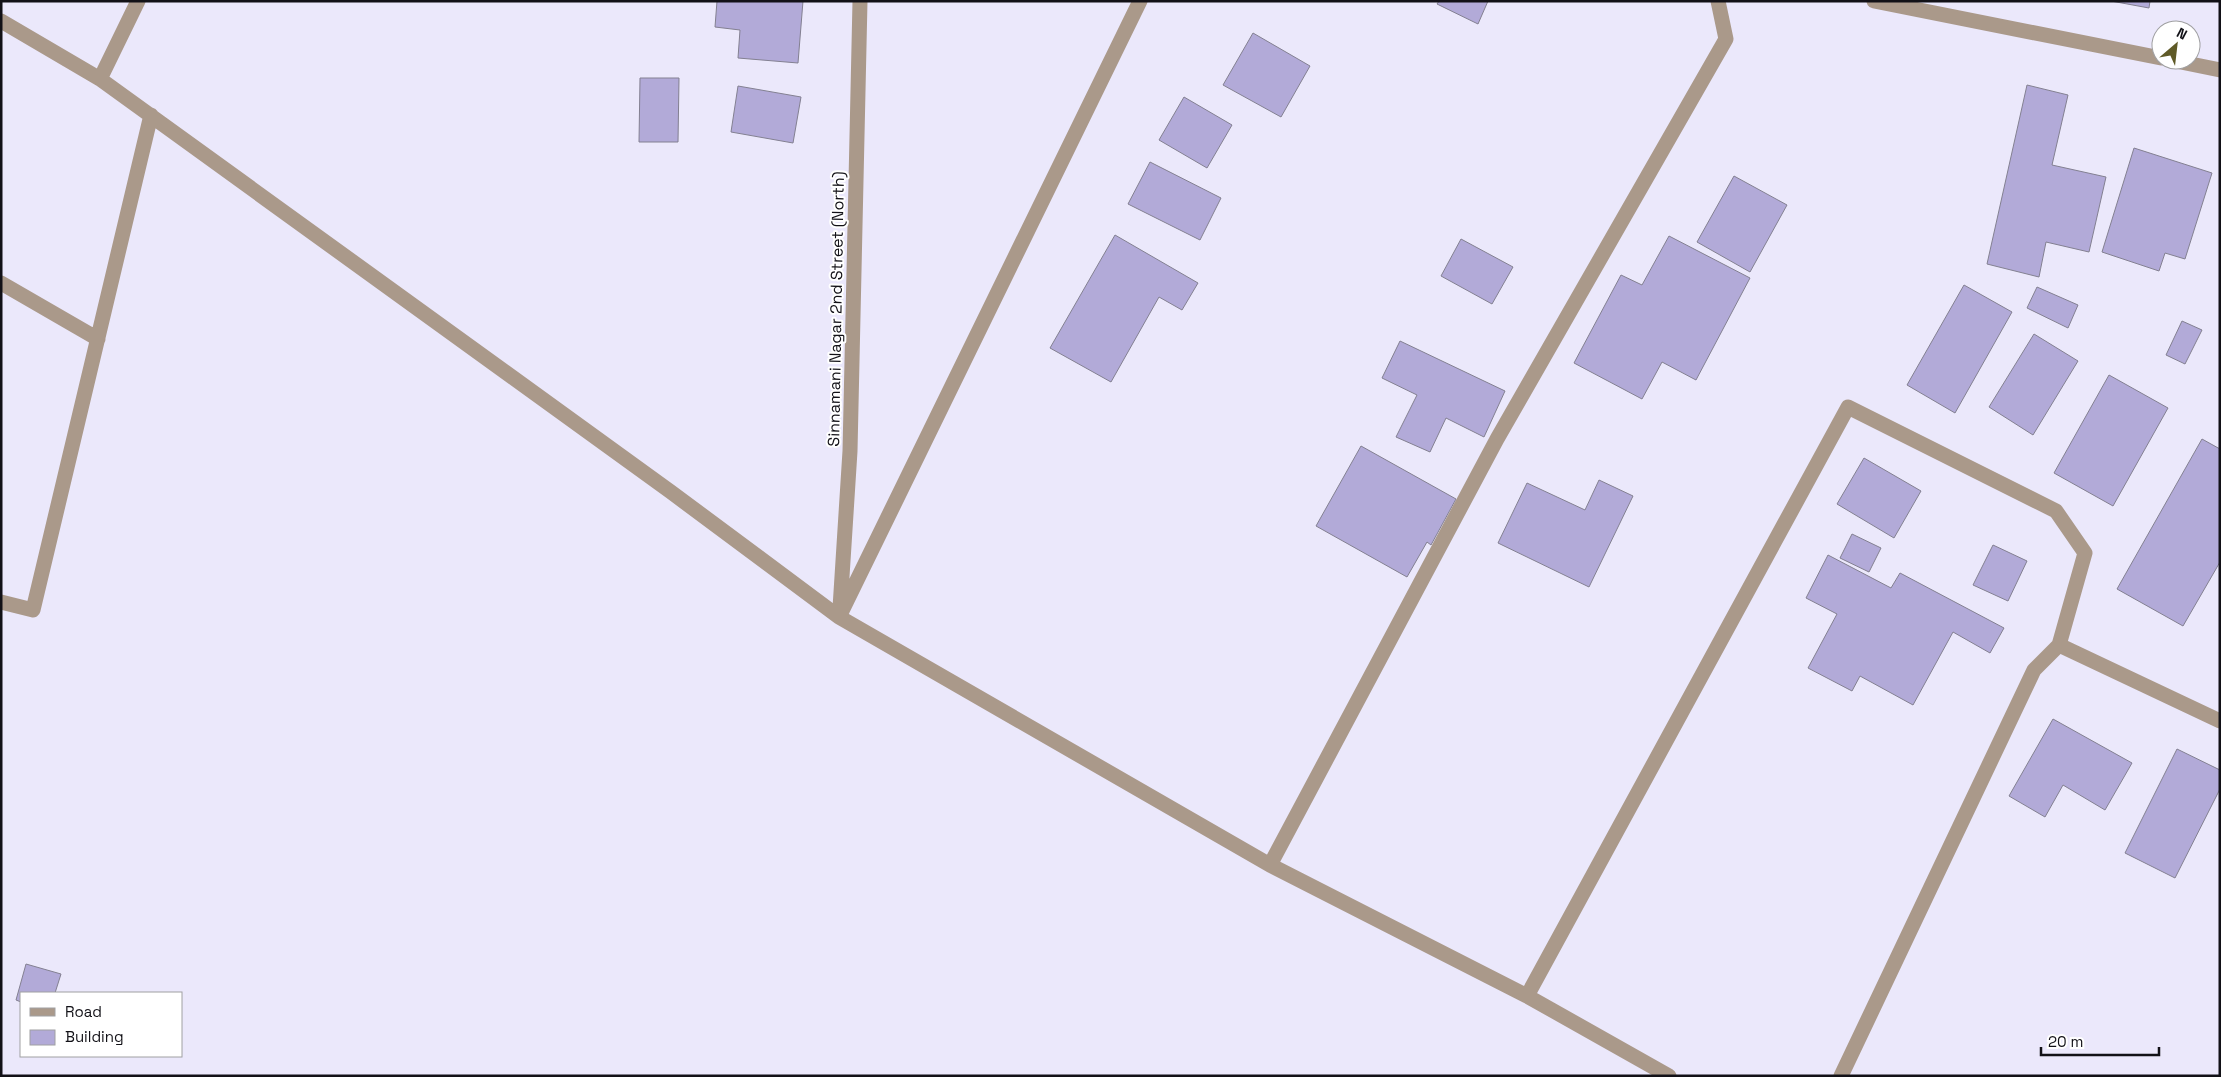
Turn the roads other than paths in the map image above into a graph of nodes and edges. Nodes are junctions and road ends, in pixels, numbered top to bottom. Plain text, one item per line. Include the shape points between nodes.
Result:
1 (138, 1) edge
2 (860, 1) edge
3 (1140, 1) edge
4 (1718, 1) edge
5 (1874, 1) edge
6 (1, 21) edge
7 (2151, 56) edge
8 (2201, 66) edge
9 (2220, 70) edge
10 (100, 79) junction
11 (151, 115) junction
12 (1, 283) edge
13 (98, 340) junction
14 (1, 602) edge
15 (839, 617) junction
16 (2059, 645) junction
17 (2220, 721) edge
18 (1270, 865) junction
19 (1527, 996) junction
20 (1669, 1076) edge
21 (1841, 1076) edge

1 - 10 street
2 - 15 street, Sinnamani Nagar 2nd Street (North) via 850,451
3 - 15 street
4 - 18 street via 1726,38 1497,440
5 - 7 street
6 - 10 street
8 - 9 street
10 - 11 street
11 - 13 street
11 - 15 street
12 - 13 street
13 - 14 street via 33,610
15 - 18 street
16 - 17 street
16 - 19 street via 2085,553 2056,511 1848,408
16 - 21 street via 2034,670
18 - 19 street
19 - 20 street

